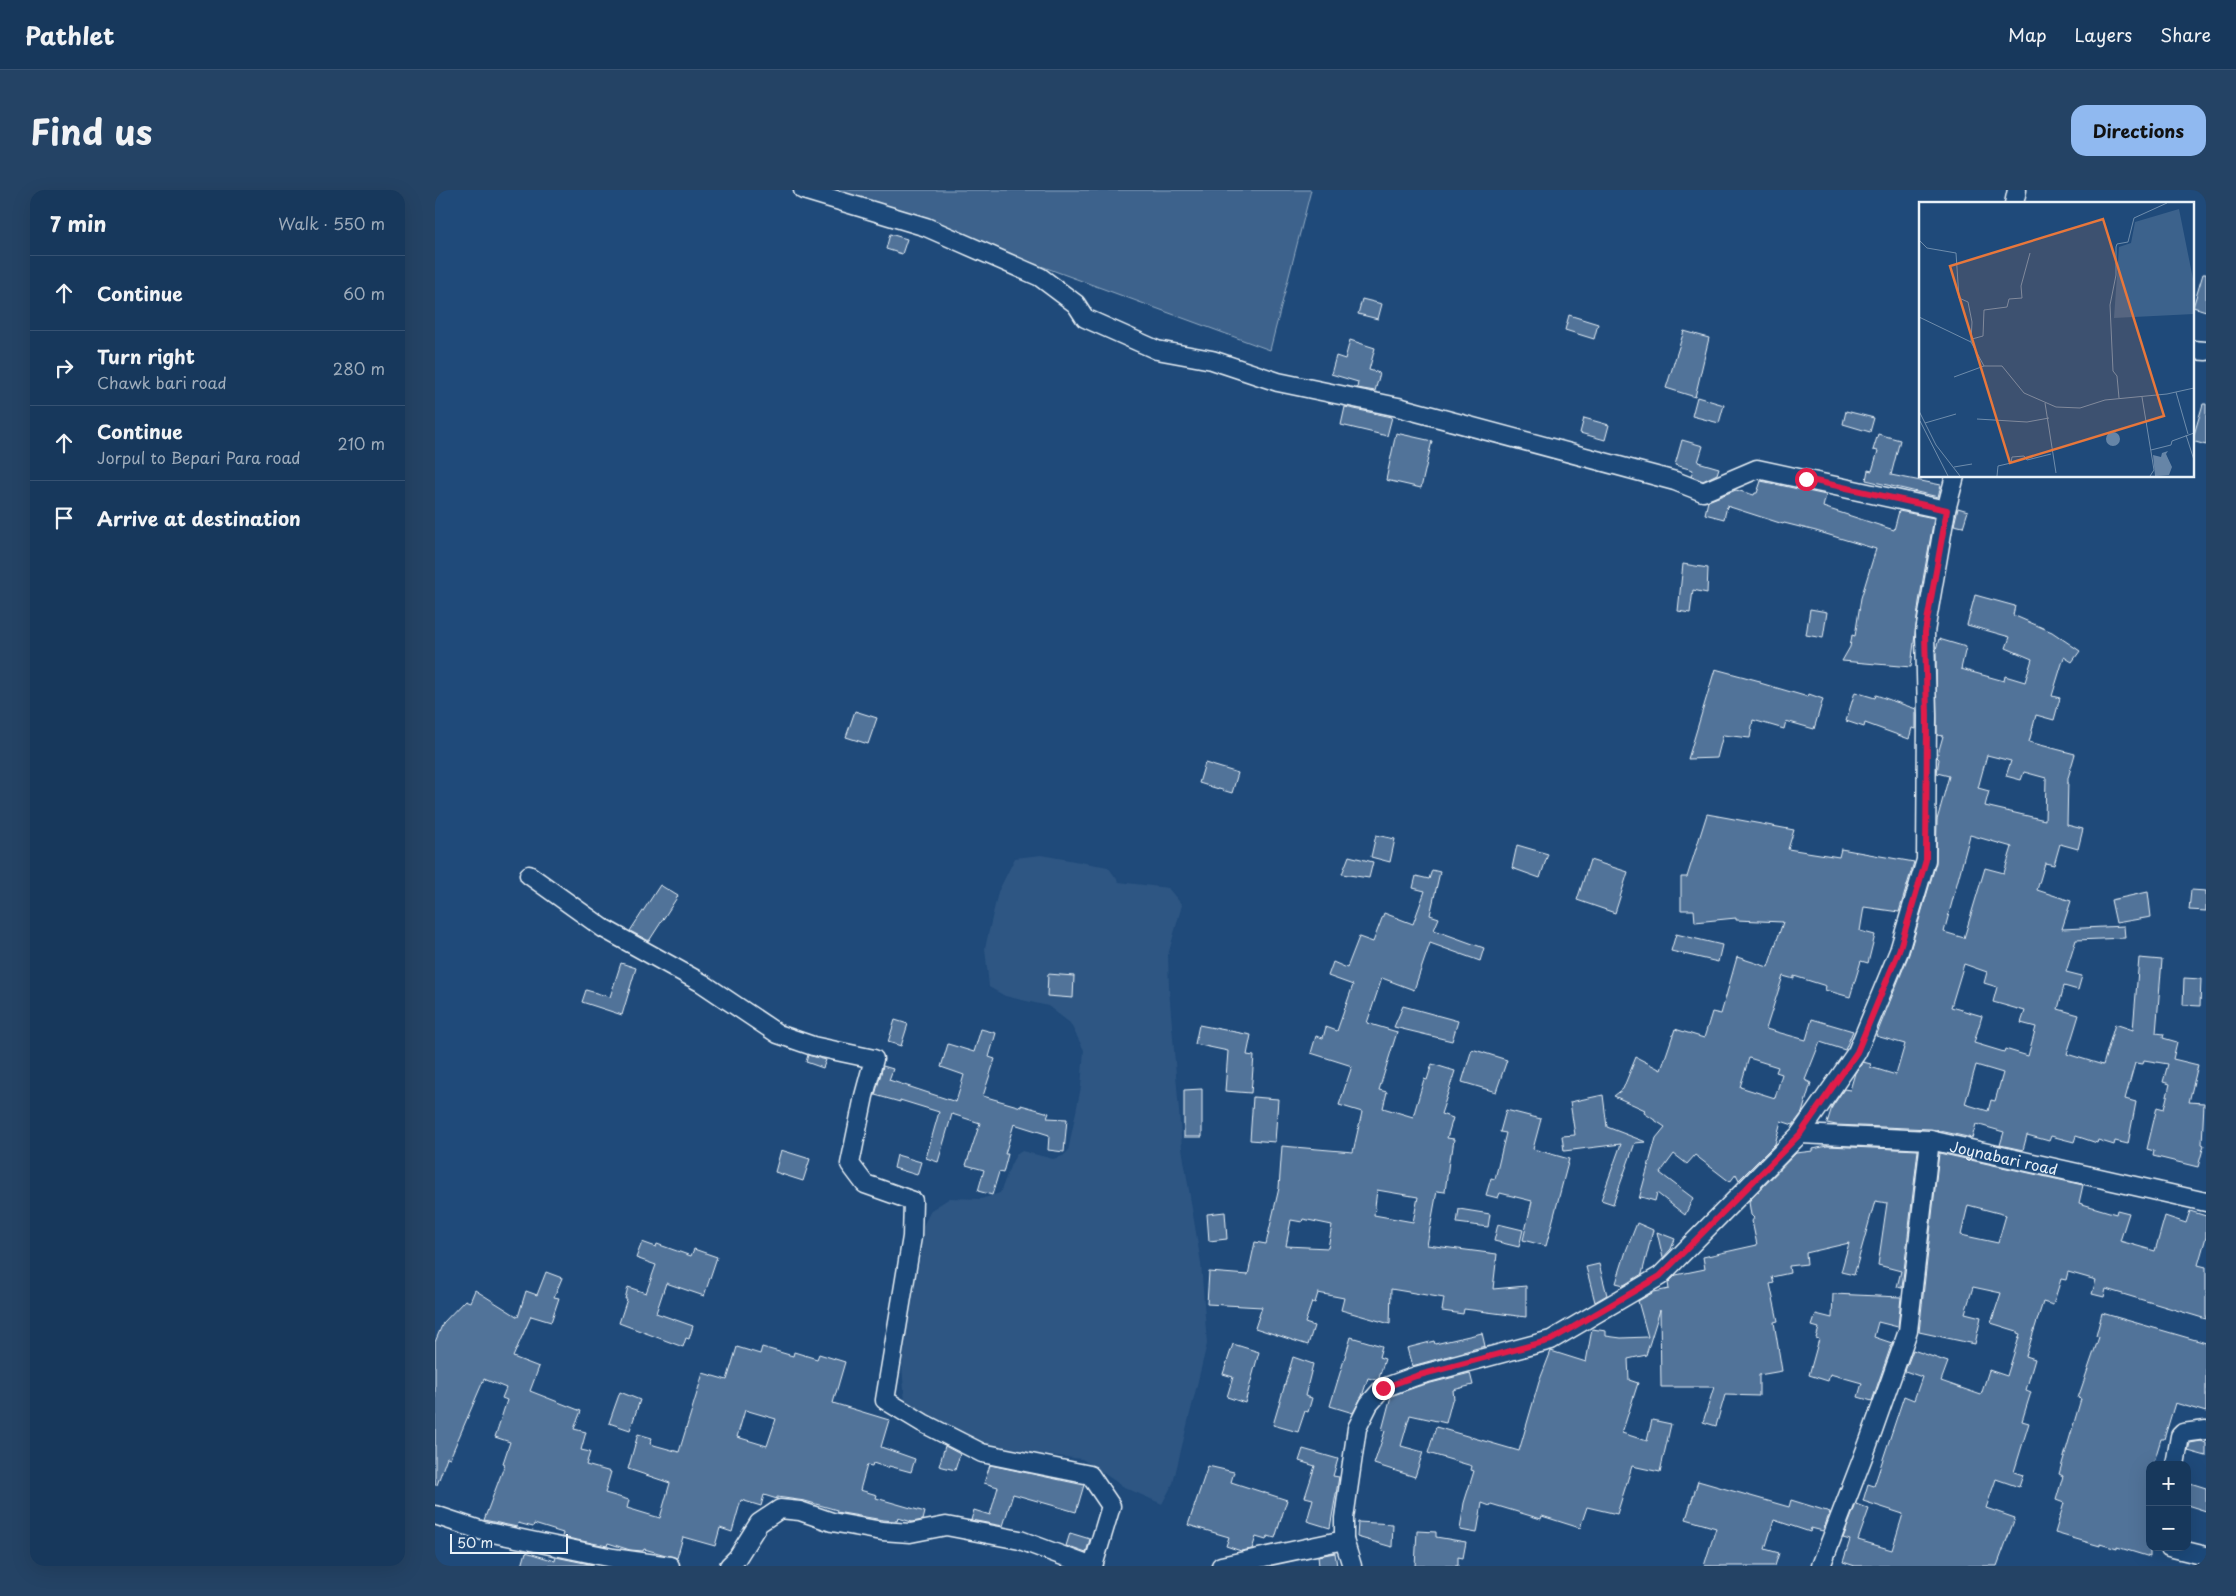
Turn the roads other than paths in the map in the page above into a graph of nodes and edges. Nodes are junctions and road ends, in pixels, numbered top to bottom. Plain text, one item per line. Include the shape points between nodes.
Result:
1 (803, 190) edge
2 (2193, 350) edge
3 (2206, 352) edge
4 (1955, 478) edge
5 (1947, 510) junction
6 (529, 875) dead end
7 (1800, 1134) junction
8 (1930, 1140) junction
9 (2206, 1202) edge
10 (2206, 1430) edge
11 (2176, 1461) edge
12 (435, 1515) edge
13 (1344, 1540) junction
14 (2185, 1551) edge
15 (2206, 1556) edge
16 (670, 1566) edge
17 (729, 1566) edge
18 (1091, 1566) edge
19 (1221, 1566) edge
20 (1352, 1566) edge
21 (1821, 1566) edge

1 - 5 street via 926,227 1040,277 1076,304 1085,318 1157,350 1212,360 1278,382 1398,407 1675,481 1703,492 1757,469
2 - 3 street
4 - 5 street
5 - 7 street via 1925,632 1926,860 1899,951 1857,1052
6 - 18 street via 603,928 702,983 778,1034 813,1046 874,1059 850,1164 865,1184 913,1201 913,1237 885,1400 982,1453 1090,1475 1111,1506
7 - 8 street, Joynabari road
7 - 13 street via 1660,1276 1551,1340 1383,1388 1369,1404 1357,1428 1344,1518
8 - 9 street, Joynabari road
8 - 21 street via 1908,1331
10 - 11 street via 2180,1436
12 - 16 street via 483,1531 613,1558
13 - 19 street
13 - 20 street
14 - 15 street
17 - 18 street via 759,1523 779,1509 882,1531 910,1533 945,1526 1020,1540

